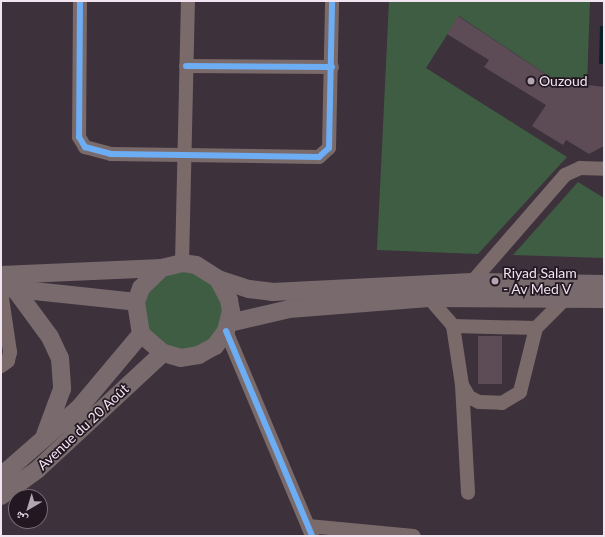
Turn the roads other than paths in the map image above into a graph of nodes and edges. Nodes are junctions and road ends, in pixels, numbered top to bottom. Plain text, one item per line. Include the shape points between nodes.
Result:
1 (80, 1) edge
2 (188, 1) edge
3 (332, 1) edge
4 (186, 66) junction
5 (332, 67) junction
6 (185, 154) junction
7 (604, 169) edge
8 (182, 263) junction
9 (162, 268) junction
10 (1, 275) edge
11 (218, 279) junction
12 (472, 282) junction
13 (604, 284) edge
14 (5, 289) edge
15 (429, 298) junction
16 (564, 300) junction
17 (604, 300) edge
18 (136, 302) junction
19 (453, 326) junction
20 (228, 327) junction
21 (536, 328) junction
22 (141, 334) junction
23 (162, 354) junction
24 (1, 366) edge
25 (462, 385) junction
26 (37, 448) junction
27 (1, 476) edge
28 (468, 493) dead end
29 (1, 496) edge
30 (310, 531) edge
31 (414, 536) edge

1 - 6 street via 79,137 82,142 101,153
2 - 4 street
3 - 5 street
4 - 5 street
4 - 6 street
5 - 6 street via 330,143 325,154 306,158
6 - 8 street
7 - 12 street via 580,168 565,175
8 - 9 main road
8 - 11 main road via 196,265
9 - 10 main road
9 - 18 main road via 150,276
11 - 12 main road via 272,292
11 - 20 main road via 229,300
12 - 13 main road
14 - 18 main road
14 - 24 street via 10,352 8,361
14 - 26 main road via 50,337 60,358 62,389 52,422
15 - 16 main road
15 - 19 street
15 - 20 main road via 289,309
16 - 17 main road
16 - 21 street
18 - 22 main road
19 - 21 street
19 - 25 street
20 - 23 main road via 215,346 199,355 181,358
20 - 30 street
21 - 25 street via 520,392 512,400 502,403 479,402 469,396
22 - 23 main road
22 - 26 main road, Avenue du 20 Août via 79,408
23 - 29 main road, Avenue du 20 Août via 37,470
25 - 28 street
26 - 27 main road, Avenue du 20 Août
30 - 31 street

